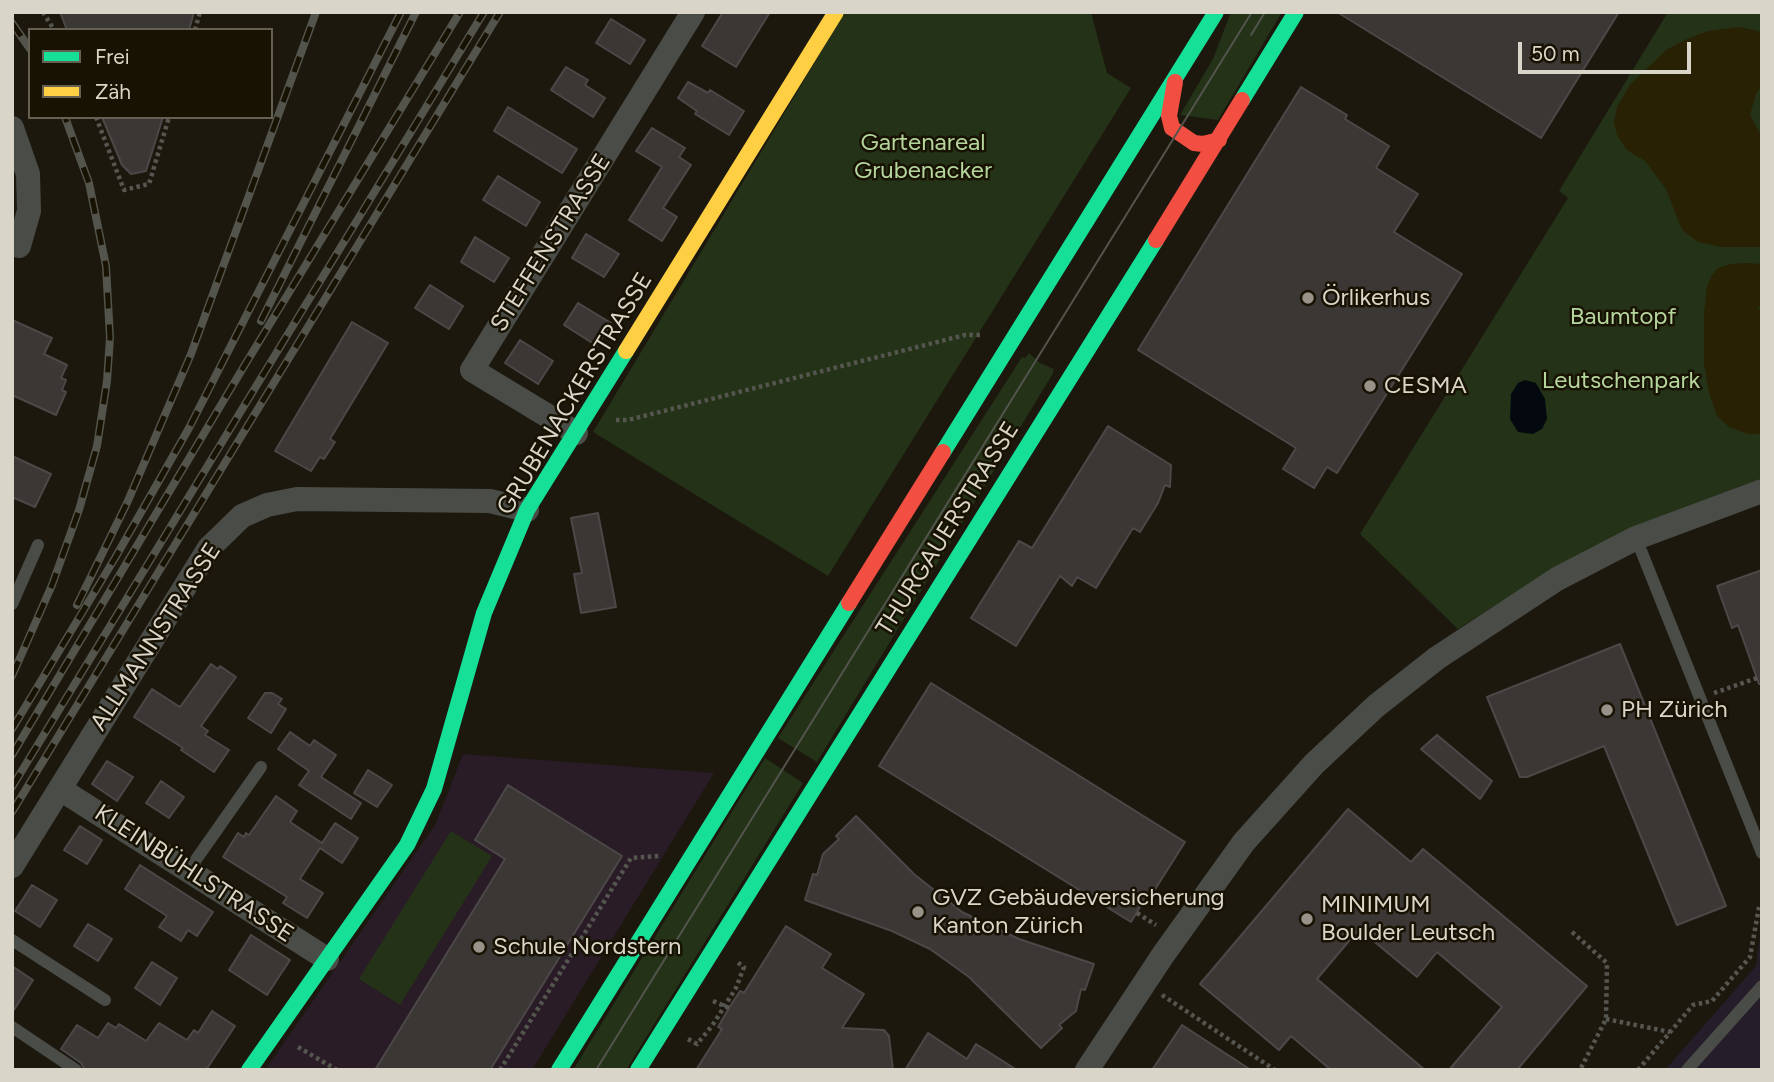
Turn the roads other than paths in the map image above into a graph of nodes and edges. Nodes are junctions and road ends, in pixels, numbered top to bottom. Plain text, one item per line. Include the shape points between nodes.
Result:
1 (693, 12) edge
2 (836, 12) edge
3 (1216, 12) edge
4 (1296, 12) edge
5 (1175, 79) junction
6 (12, 128) edge
7 (1219, 140) junction
8 (16, 253) edge
9 (576, 433) junction
10 (1762, 491) edge
11 (527, 510) junction
12 (1636, 538) junction
13 (38, 545) dead end
14 (12, 604) edge
15 (261, 766) dead end
16 (61, 789) junction
17 (1762, 853) edge
18 (12, 866) edge
19 (188, 871) junction
20 (12, 940) edge
21 (327, 959) junction
22 (1762, 986) edge
23 (105, 1000) dead end
24 (12, 1027) edge
25 (76, 1070) edge
26 (249, 1070) edge
27 (559, 1070) edge
28 (638, 1070) edge
29 (1087, 1070) edge
30 (1687, 1070) edge

1 - 9 street, STEFFENSTRASSE via 472,370
2 - 9 main road, GRUBENACKERSTRASSE
3 - 5 main road, THURGAUERSTRASSE
4 - 7 main road, THURGAUERSTRASSE
5 - 7 main road via 1169,116 1172,128 1194,143
5 - 27 main road, THURGAUERSTRASSE
6 - 8 street via 28,174 29,211
7 - 28 main road, THURGAUERSTRASSE
9 - 11 main road, GRUBENACKERSTRASSE
10 - 12 street
11 - 16 street, ALLMANNSTRASSE via 490,501 297,499 242,516 209,548
11 - 21 main road, GRUBENACKERSTRASSE via 484,613 434,789 407,845
12 - 17 lane
12 - 29 street via 1557,579 1437,658 1314,764 1244,842
13 - 14 lane
15 - 19 lane
16 - 18 street, ALLMANNSTRASSE
16 - 19 street, KLEINBÜHLSTRASSE
19 - 21 street, KLEINBÜHLSTRASSE
20 - 23 lane
21 - 26 main road, GRUBENACKERSTRASSE
22 - 30 lane
24 - 25 lane

